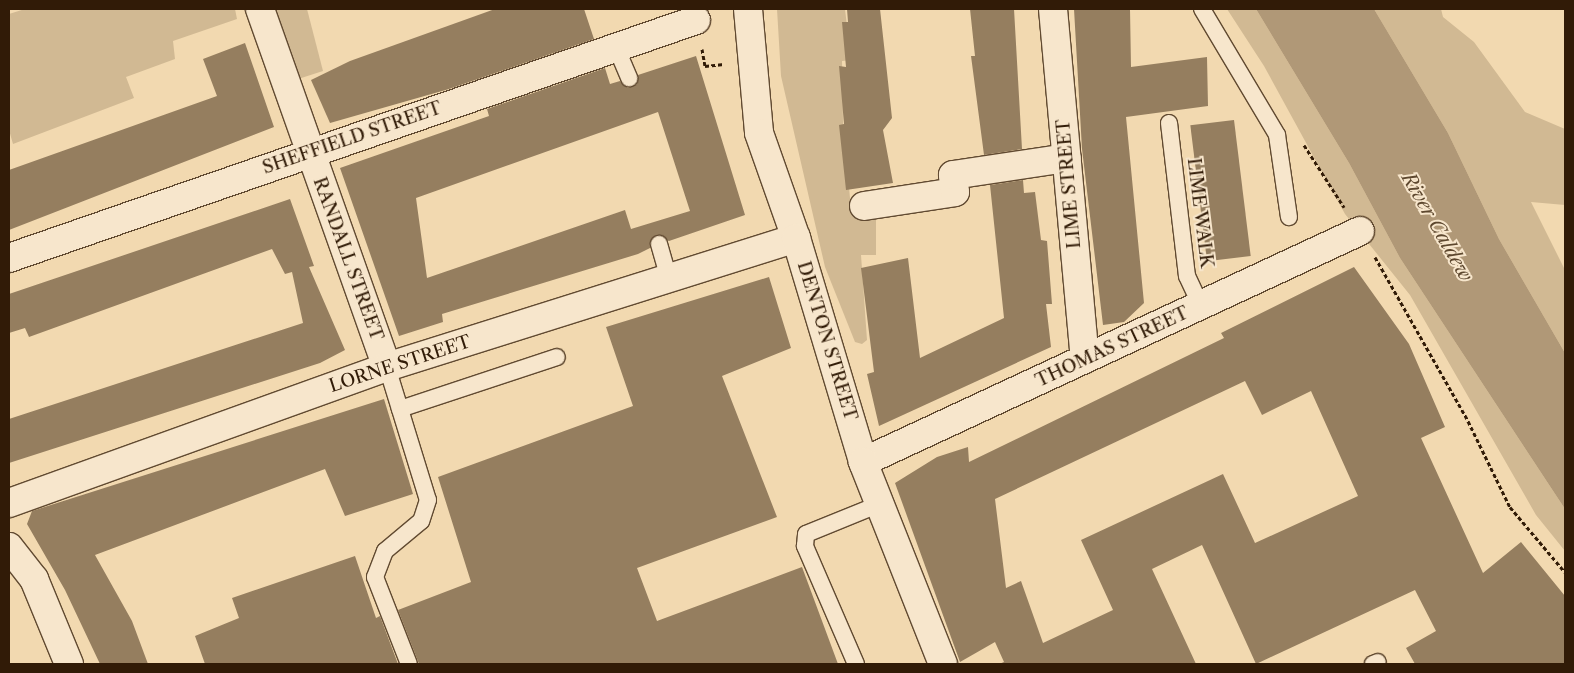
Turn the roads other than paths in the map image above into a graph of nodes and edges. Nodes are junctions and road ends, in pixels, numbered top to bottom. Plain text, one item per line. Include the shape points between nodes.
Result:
1 (260, 9) edge
2 (748, 9) edge
3 (1053, 9) edge
4 (1202, 9) edge
5 (696, 20) road end
6 (616, 47) junction
7 (629, 78) dead end
8 (1169, 123) dead end
9 (310, 152) junction
10 (1066, 158) junction
11 (864, 206) dead end
12 (1289, 217) dead end
13 (1360, 230) road end
14 (796, 238) junction
15 (659, 244) dead end
16 (9, 258) edge
17 (669, 278) junction
18 (1201, 306) junction
19 (557, 356) dead end
20 (1085, 359) junction
21 (387, 367) junction
22 (400, 409) junction
23 (863, 462) junction
24 (9, 503) edge
25 (880, 504) junction
26 (9, 546) edge
27 (68, 664) edge
28 (410, 664) edge
29 (856, 664) edge
30 (943, 664) edge

1 - 9 street, RANDALL STREET
2 - 14 street, DENTON STREET via 759,132
3 - 10 street, LIME STREET
4 - 12 lane via 1277,135
5 - 6 street, SHEFFIELD STREET
6 - 7 lane
6 - 9 street, SHEFFIELD STREET
8 - 18 lane, LIME WALK via 1187,276
9 - 16 street, SHEFFIELD STREET
9 - 21 street, RANDALL STREET
10 - 11 street via 952,175 955,192
10 - 20 street, LIME STREET
13 - 18 street, THOMAS STREET
14 - 17 street, LORNE STREET
14 - 23 street, DENTON STREET
15 - 17 lane
17 - 21 street, LORNE STREET
18 - 20 street, THOMAS STREET
19 - 22 lane
20 - 23 street, THOMAS STREET
21 - 22 lane
21 - 24 street, LORNE STREET
22 - 28 lane via 428,500 422,521 385,551 375,577
23 - 25 street, DENTON STREET
25 - 29 lane via 806,534 805,546
25 - 30 street, DENTON STREET
26 - 27 street via 34,579

